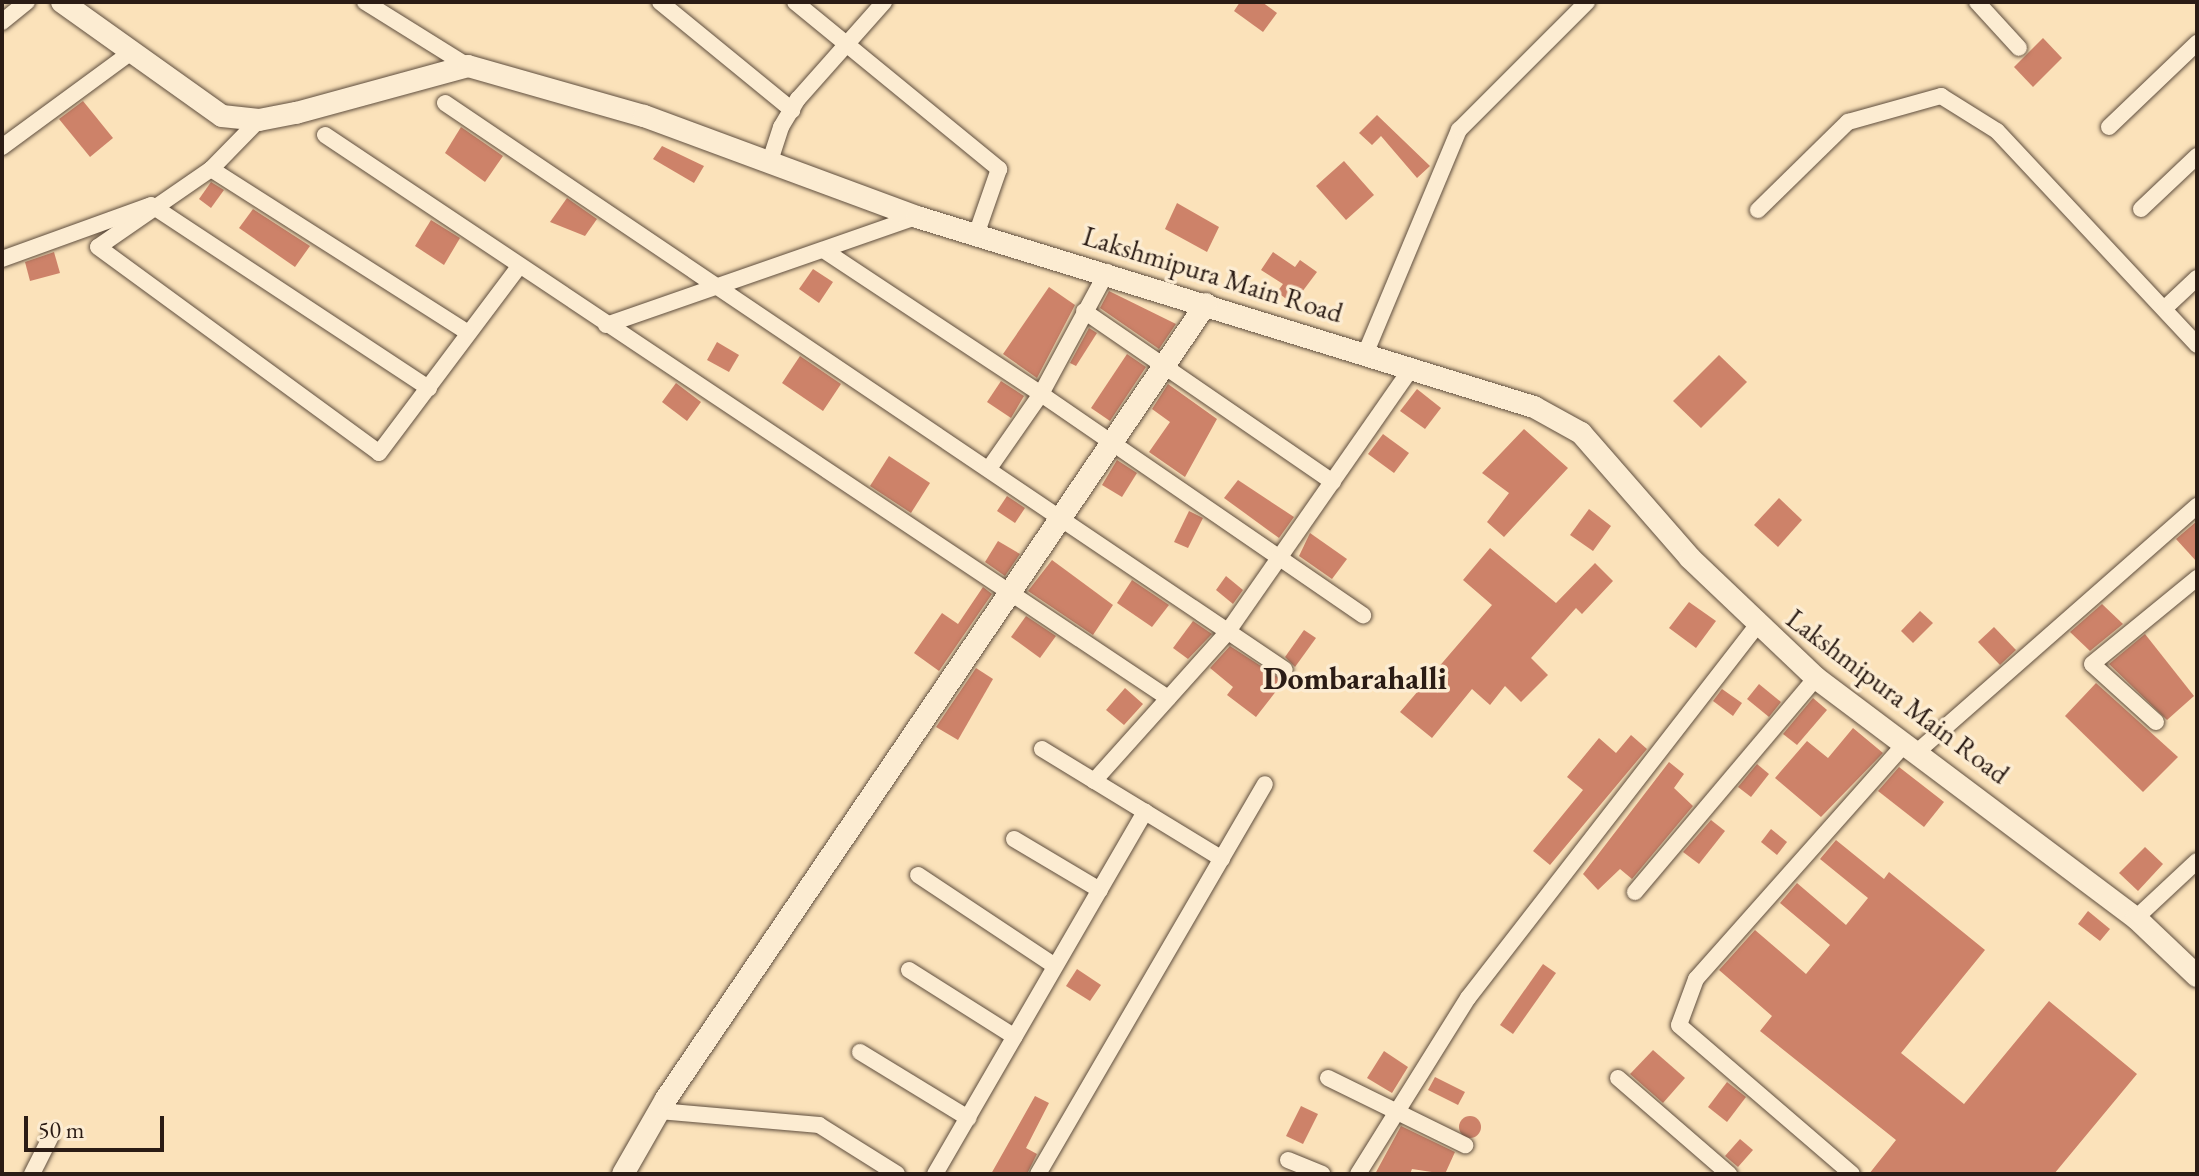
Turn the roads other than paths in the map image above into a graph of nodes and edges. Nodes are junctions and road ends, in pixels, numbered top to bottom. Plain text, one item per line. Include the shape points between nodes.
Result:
1 (27, 2) edge
2 (62, 2) edge
3 (365, 2) edge
4 (660, 2) edge
5 (795, 2) edge
6 (884, 2) edge
7 (1587, 2) edge
8 (1977, 2) edge
9 (2, 22) edge
10 (2197, 43) edge
11 (846, 45) junction
12 (2019, 48) dead end
13 (130, 53) junction
14 (468, 66) junction
15 (445, 103) dead end
16 (792, 110) junction
17 (259, 120) junction
18 (2109, 127) dead end
19 (325, 135) dead end
20 (2, 147) edge
21 (2197, 156) edge
22 (769, 164) junction
23 (211, 169) junction
24 (151, 205) junction
25 (2141, 209) dead end
26 (1758, 210) dead end
27 (917, 217) junction
28 (976, 235) junction
29 (825, 251) junction
30 (2, 259) edge
31 (518, 268) junction
32 (1107, 272) junction
33 (2197, 278) edge
34 (723, 286) junction
35 (1206, 304) junction
36 (2165, 308) junction
37 (1084, 311) junction
38 (606, 325) junction
39 (468, 333) junction
40 (2197, 345) edge
41 (1366, 352) junction
42 (1163, 365) junction
43 (1412, 367) junction
44 (429, 388) junction
45 (1041, 394) junction
46 (1114, 439) junction
47 (990, 467) junction
48 (1333, 482) junction
49 (2197, 506) edge
50 (1062, 517) junction
51 (1279, 558) junction
52 (2197, 578) edge
53 (1012, 593) junction
54 (1363, 615) dead end
55 (1757, 626) junction
56 (1226, 634) junction
57 (1285, 670) dead end
58 (1816, 678) junction
59 (1168, 698) junction
60 (2156, 722) dead end
61 (1911, 748) junction
62 (1042, 749) dead end
63 (1094, 781) junction
64 (1265, 784) dead end
65 (1145, 812) junction
66 (1014, 839) dead end
67 (1222, 859) junction
68 (2197, 861) edge
69 (918, 875) dead end
70 (1100, 890) junction
71 (1635, 892) dead end
72 (2136, 918) junction
73 (1055, 966) junction
74 (909, 970) dead end
75 (2197, 976) edge
76 (1015, 1037) junction
77 (860, 1052) dead end
78 (1328, 1078) dead end
79 (1618, 1078) dead end
80 (1396, 1107) junction
81 (659, 1111) junction
82 (968, 1118) junction
83 (50, 1138) dead end
84 (1465, 1145) dead end
85 (1288, 1160) dead end
86 (32, 1174) edge
87 (623, 1174) edge
88 (897, 1174) edge
89 (935, 1174) edge
90 (1038, 1174) edge
91 (1322, 1174) edge
92 (1358, 1174) edge
93 (1729, 1174) edge
94 (1852, 1174) edge

1 - 9 street
2 - 13 main road
3 - 14 street
4 - 16 street
5 - 11 street
6 - 11 street
7 - 41 street via 1459,130
8 - 12 street
10 - 18 street
11 - 16 street
11 - 28 street via 999,169
13 - 17 main road via 199,106 222,116
13 - 20 street
14 - 17 main road
14 - 22 main road, Lakshmipura Main Road via 644,116
15 - 34 street
16 - 22 street
17 - 23 street
19 - 31 street
21 - 25 street
22 - 27 main road, Lakshmipura Main Road
23 - 24 street
23 - 39 street
24 - 30 street
24 - 44 street
24 - 44 street via 98,247 379,453
26 - 36 street via 1848,122 1941,96 1997,131
27 - 28 main road, Lakshmipura Main Road
27 - 29 street
28 - 32 main road, Lakshmipura Main Road
29 - 34 street
29 - 45 street
31 - 38 street
31 - 39 street
32 - 35 main road, Lakshmipura Main Road
32 - 37 street
33 - 36 street
34 - 38 street
34 - 47 street
35 - 41 main road, Lakshmipura Main Road
35 - 42 main road
36 - 40 street
37 - 42 street
37 - 45 street
38 - 53 street
39 - 44 street
41 - 43 main road, Lakshmipura Main Road
42 - 46 main road
42 - 48 street
43 - 48 street
43 - 55 main road, Lakshmipura Main Road via 1534,407 1581,433
45 - 46 street
45 - 47 street
46 - 50 main road
46 - 51 street
47 - 50 street
48 - 51 street
49 - 61 street
50 - 53 main road
50 - 56 street
51 - 54 street
51 - 56 street
52 - 60 street via 2092,664
53 - 59 street
53 - 81 main road
55 - 58 main road, Lakshmipura Main Road
55 - 80 street via 1468,998
56 - 57 street
56 - 59 street
58 - 61 main road, Lakshmipura Main Road
58 - 71 street
59 - 63 street
61 - 72 main road, Lakshmipura Main Road
61 - 94 street via 1696,979 1679,1025
62 - 63 street
63 - 65 street
64 - 67 street
65 - 67 street
65 - 70 street
66 - 70 street
67 - 90 street
68 - 72 street
69 - 73 street
70 - 73 street
72 - 75 main road, Lakshmipura Main Road
73 - 76 street
74 - 76 street
76 - 82 street
77 - 82 street
78 - 80 street
79 - 93 street
80 - 84 street
80 - 92 street
81 - 87 main road
81 - 88 street via 819,1125
82 - 89 street
83 - 86 street
85 - 91 street

